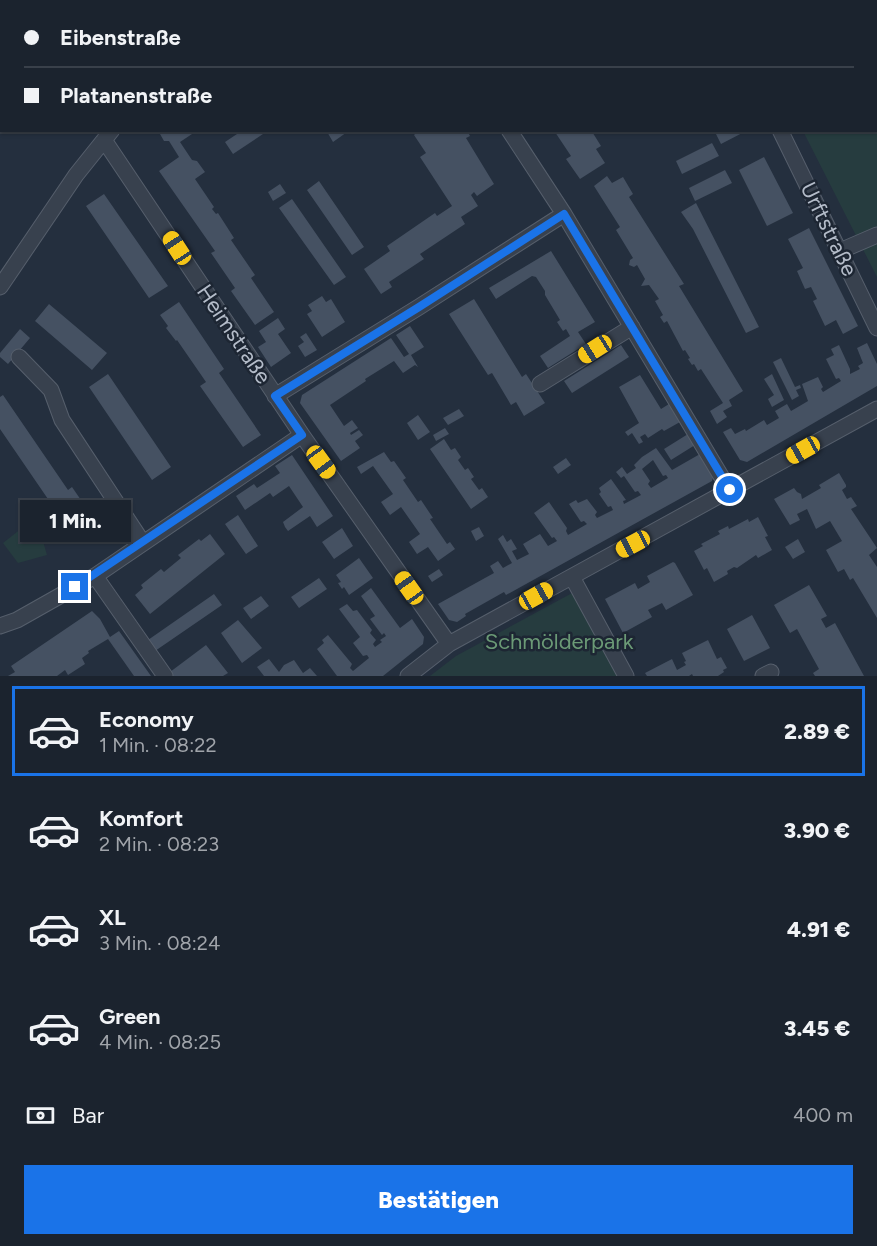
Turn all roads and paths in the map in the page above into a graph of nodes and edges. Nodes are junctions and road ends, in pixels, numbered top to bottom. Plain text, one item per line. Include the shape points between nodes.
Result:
1 (510, 132) edge
2 (781, 132) edge
3 (108, 135) edge
4 (564, 214) junction
5 (877, 235) edge
6 (840, 251) junction
7 (0, 287) edge
8 (632, 327) junction
9 (877, 328) edge
10 (19, 357) dead end
11 (540, 384) dead end
12 (275, 396) junction
13 (877, 409) edge
14 (302, 435) junction
15 (730, 490) junction
16 (143, 543) junction
17 (94, 576) junction
18 (572, 576) junction
19 (0, 626) edge
20 (449, 644) junction
21 (165, 676) edge
22 (408, 676) edge
23 (626, 676) edge

1 - 4 street
2 - 6 street, Urftstraße
3 - 7 street
3 - 12 street, Heimstraße
4 - 8 street
4 - 12 street
5 - 6 street
6 - 9 street, Urftstraße
8 - 11 street
8 - 15 street
10 - 16 street via 51,390 62,420
12 - 14 street, Heimstraße
13 - 15 street
14 - 16 street
14 - 20 street, Heimstraße
15 - 18 street
16 - 17 street
17 - 19 street
17 - 21 street
18 - 20 street
18 - 23 street
20 - 22 street

